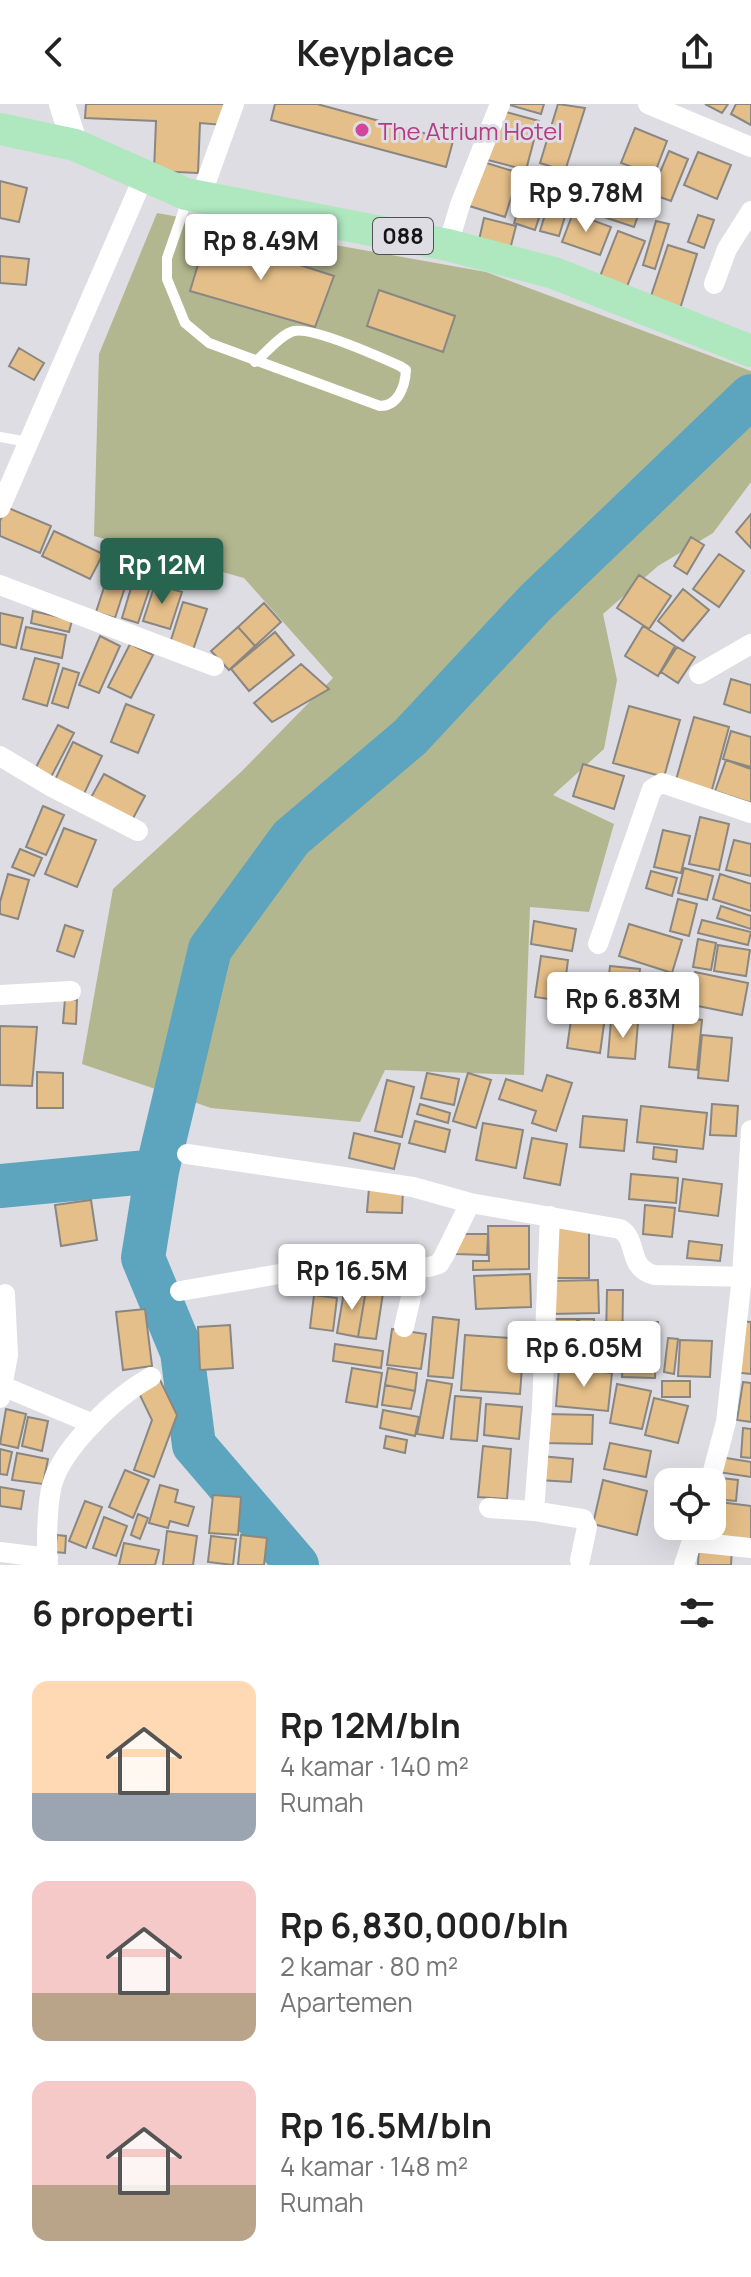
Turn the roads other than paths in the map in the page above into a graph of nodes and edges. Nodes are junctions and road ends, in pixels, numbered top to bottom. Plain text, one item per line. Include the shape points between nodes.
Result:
1 (62, 104) edge
2 (234, 104) edge
3 (500, 104) edge
4 (648, 104) edge
5 (0, 129) edge
6 (75, 145) junction
7 (751, 147) edge
8 (144, 176) junction
9 (194, 195) junction
10 (751, 211) edge
11 (448, 245) junction
12 (714, 284) dead end
13 (740, 346) edge
14 (255, 362) junction
15 (0, 437) edge
16 (28, 442) junction
17 (0, 508) edge
18 (0, 585) edge
19 (751, 644) edge
20 (214, 666) dead end
21 (699, 674) dead end
22 (0, 756) edge
23 (751, 813) edge
24 (138, 831) dead end
25 (598, 944) dead end
26 (71, 991) dead end
27 (0, 995) edge
28 (751, 1130) edge
29 (187, 1154) dead end
30 (470, 1203) junction
31 (550, 1216) junction
32 (418, 1267) junction
33 (746, 1277) edge
34 (180, 1291) dead end
35 (5, 1294) dead end
36 (404, 1327) dead end
37 (151, 1377) dead end
38 (1, 1390) edge
39 (93, 1424) junction
40 (714, 1468) edge
41 (489, 1508) dead end
42 (534, 1511) junction
43 (693, 1540) edge
44 (719, 1540) edge
45 (751, 1548) edge
46 (0, 1552) edge
47 (580, 1560) dead end
48 (48, 1562) edge
49 (684, 1565) edge

1 - 6 street
2 - 9 street
3 - 11 street
4 - 7 street
5 - 6 main road, 088
6 - 8 main road, 088
8 - 9 main road, 088
8 - 16 street
9 - 11 main road, 088
9 - 14 lane via 167,258 173,297 185,323 209,343
10 - 12 street via 727,249
11 - 13 main road, 088 via 554,273
14 - 14 lane via 380,406 396,401 406,377 400,366 354,345 302,331 292,331
15 - 16 lane
16 - 17 street
18 - 20 street
19 - 21 street
22 - 24 street
23 - 25 street via 656,785
26 - 27 street
28 - 33 street
29 - 30 street via 413,1187
30 - 31 street
30 - 32 street via 439,1264
31 - 33 street via 624,1231 637,1265 654,1275
31 - 42 street
32 - 34 street via 315,1268
32 - 36 street
33 - 40 street via 726,1422
35 - 38 street via 8,1355
37 - 39 street
38 - 39 street
39 - 48 street via 52,1485
41 - 42 street
42 - 47 street via 586,1522
43 - 49 street
44 - 45 street
46 - 48 street

